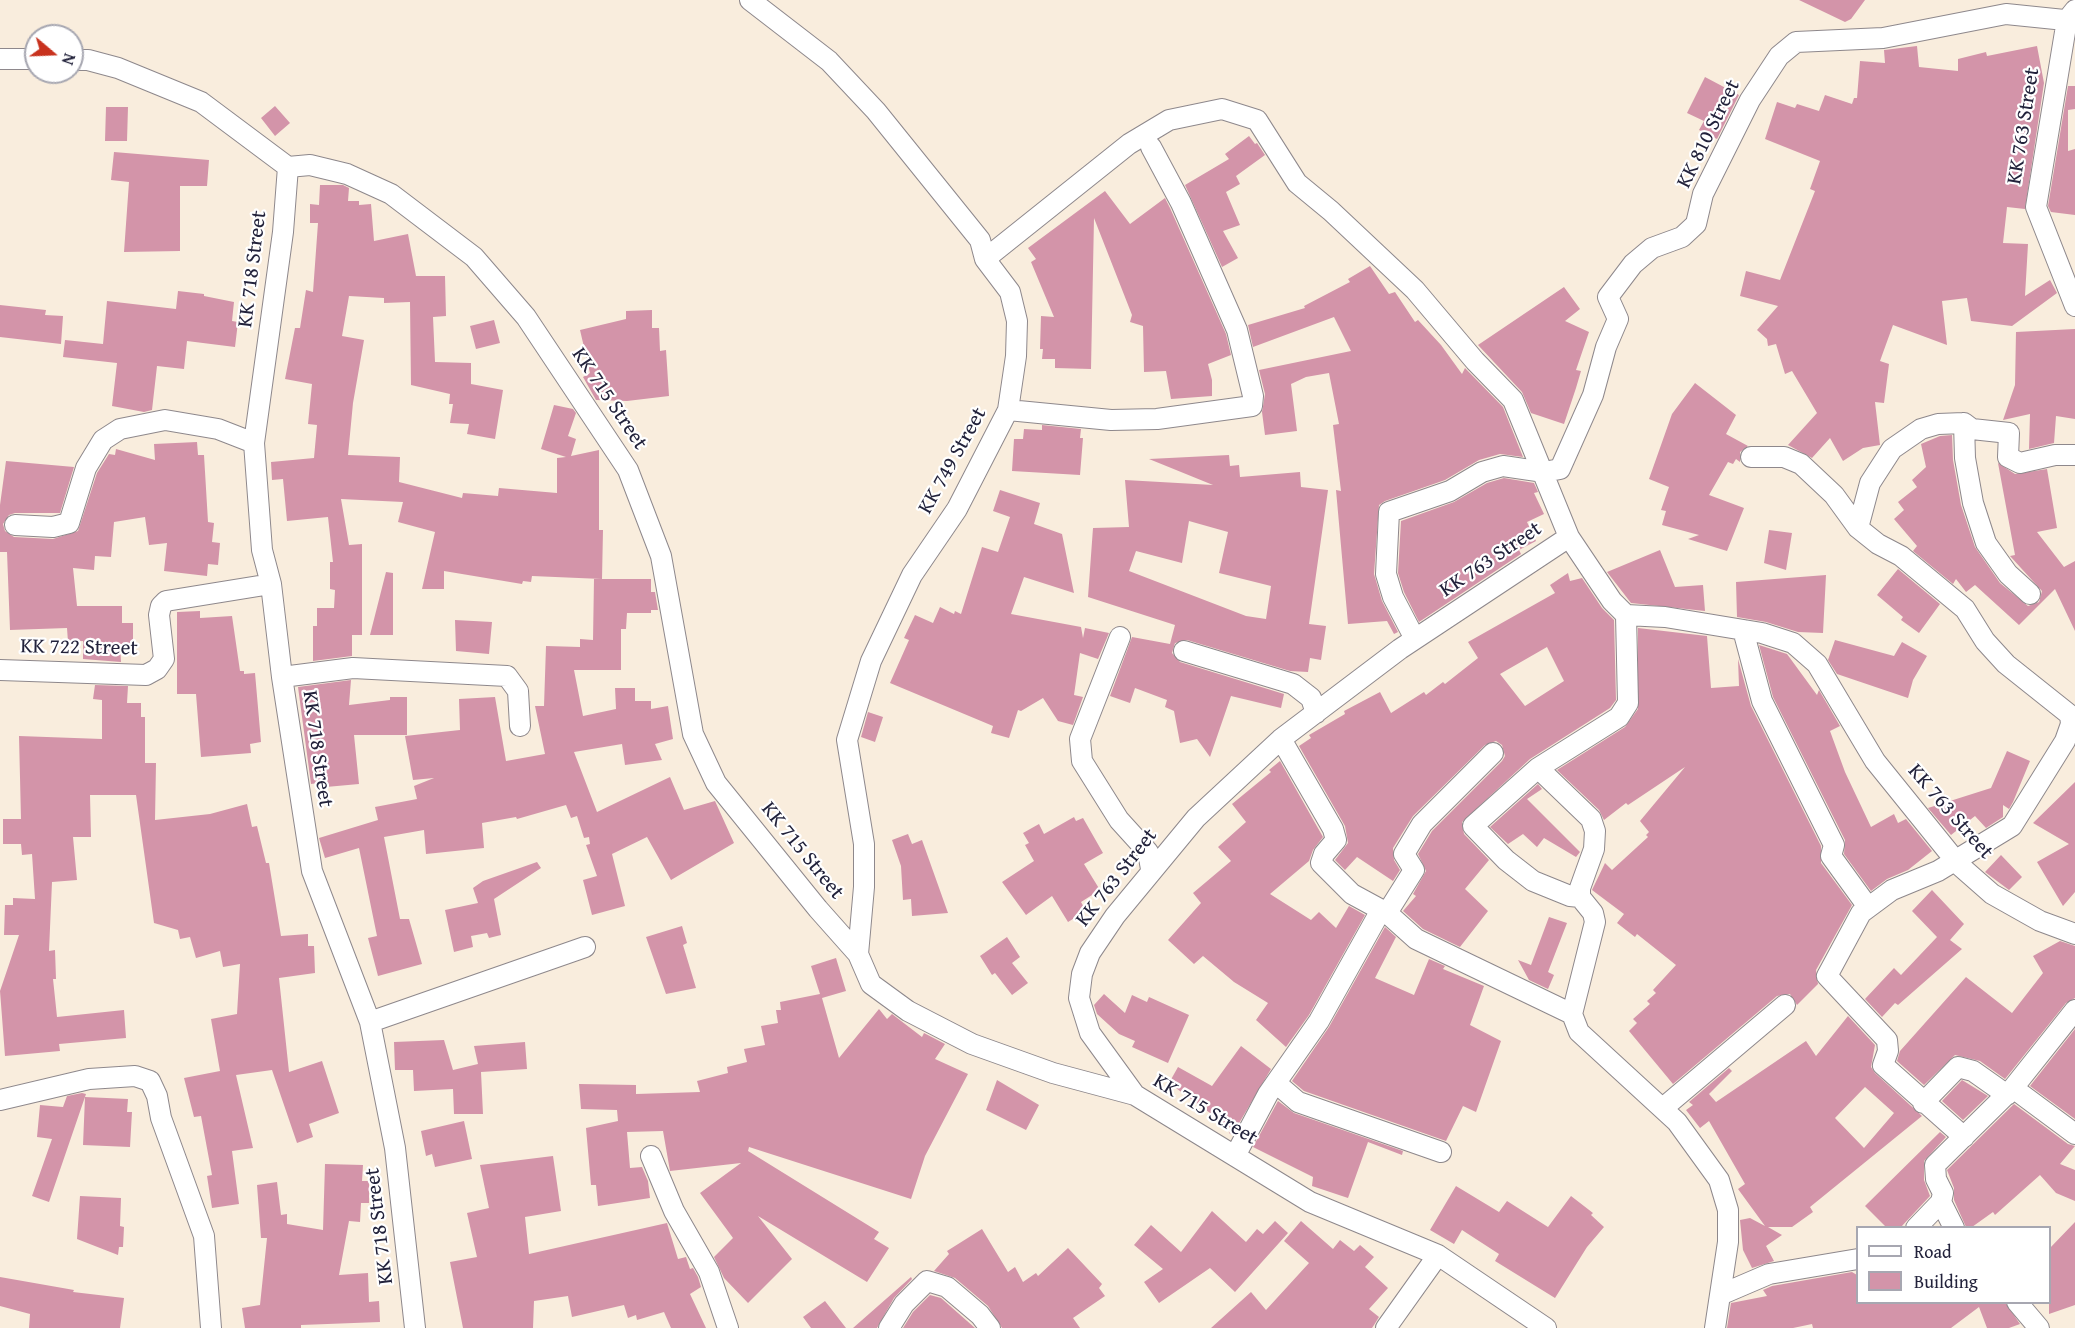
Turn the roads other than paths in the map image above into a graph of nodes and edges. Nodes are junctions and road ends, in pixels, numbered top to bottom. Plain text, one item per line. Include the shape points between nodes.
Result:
1 (750, 0) edge
2 (2072, 17) edge
3 (0, 59) edge
4 (24, 59) edge
5 (84, 60) edge
6 (1151, 147) dead end
7 (288, 167) junction
8 (985, 259) junction
9 (2075, 306) edge
10 (1008, 410) junction
11 (1965, 423) junction
12 (254, 443) junction
13 (2075, 455) edge
14 (1751, 457) dead end
15 (1544, 472) junction
16 (15, 525) dead end
17 (1858, 528) junction
18 (1569, 537) junction
19 (271, 584) junction
20 (2030, 594) dead end
21 (1626, 615) junction
22 (1743, 630) junction
23 (1120, 637) dead end
24 (1415, 639) junction
25 (1184, 651) dead end
26 (0, 670) edge
27 (282, 677) junction
28 (1316, 713) junction
29 (520, 726) dead end
30 (1281, 739) junction
31 (1493, 753) dead end
32 (1538, 768) junction
33 (1955, 860) junction
34 (1151, 869) junction
35 (1580, 897) junction
36 (1869, 907) junction
37 (1384, 911) junction
38 (2075, 934) edge
39 (585, 947) dead end
40 (858, 954) junction
41 (1785, 1005) dead end
42 (2075, 1010) edge
43 (1572, 1014) junction
44 (370, 1022) junction
45 (1276, 1083) junction
46 (2010, 1091) junction
47 (1135, 1095) junction
48 (0, 1100) edge
49 (1923, 1103) junction
50 (1662, 1108) junction
51 (2075, 1134) edge
52 (1964, 1137) junction
53 (1441, 1152) dead end
54 (651, 1156) dead end
55 (1234, 1156) junction
56 (1941, 1202) junction
57 (1917, 1226) edge
58 (1953, 1226) edge
59 (1438, 1255) junction
60 (1856, 1259) edge
61 (1720, 1295) junction
62 (2019, 1304) edge
63 (211, 1328) edge
64 (415, 1328) edge
65 (728, 1328) edge
66 (889, 1328) edge
67 (990, 1328) edge
68 (1386, 1328) edge
69 (1546, 1328) edge
70 (1715, 1328) edge
71 (2039, 1328) edge

1 - 8 street, KK 749 Street via 829,61 876,111 980,240
2 - 9 street, KK 763 Street via 2036,207
2 - 15 street, KK 810 Street via 2006,14 1883,38 1796,42 1779,56 1739,121 1703,194 1696,224 1682,237 1652,248 1633,264 1608,297 1618,320 1593,395 1560,469
3 - 4 street
5 - 7 street via 118,68 201,102
6 - 10 street via 1182,203 1237,330 1252,406 1157,419 1111,420
7 - 12 street, KK 718 Street via 282,243
7 - 40 street, KK 715 Street via 310,165 347,174 392,194 474,257 526,317 628,470 661,556 693,734 716,783
8 - 10 street, KK 749 Street via 1010,292 1017,321
8 - 15 street via 1120,151 1168,120 1222,109 1257,120 1297,183 1415,290 1513,400
10 - 40 street, KK 749 Street via 957,509 912,574 871,661 847,740 864,844
11 - 13 street via 1972,429 2009,433 2008,457 2019,463
11 - 17 street via 1921,429 1892,449 1870,483
11 - 20 street via 1965,458 1973,503 1986,543 2008,574
12 - 16 street via 218,429 165,420 120,429 103,440 86,468 69,523 53,527
12 - 19 street, KK 718 Street via 262,550
14 - 17 street via 1784,457 1800,464 1834,495
15 - 18 street
15 - 24 street via 1503,466 1482,472 1450,491 1389,512 1386,574
17 - 33 street via 1901,556 1965,609 1985,641 2006,664 2070,715 2065,741 2012,826
18 - 21 street, KK 763 Street via 1612,601
18 - 24 street, KK 763 Street
19 - 26 street, KK 722 Street via 166,602 159,615 164,659 146,675
19 - 27 street, KK 718 Street
21 - 22 street, KK 763 Street
21 - 32 street via 1628,703 1619,717
22 - 33 street, KK 763 Street via 1792,643 1816,664 1875,761
22 - 36 street via 1762,701 1834,845 1830,856
23 - 34 street via 1080,739 1082,761 1119,820 1148,852
24 - 28 street, KK 763 Street
25 - 28 street via 1293,684 1311,698
27 - 29 street via 353,668 507,676 518,691
27 - 44 street, KK 718 Street via 312,871
28 - 30 street, KK 763 Street
30 - 34 street, KK 763 Street via 1196,818
30 - 37 street via 1333,829 1336,840 1322,863 1352,894
31 - 37 street via 1422,824 1404,854 1414,870
32 - 35 street via 1593,825 1594,849
32 - 35 street via 1473,826 1506,860 1533,880
33 - 36 street via 1892,890
33 - 38 street, KK 763 Street via 1992,894 2040,921
34 - 47 street, KK 763 Street via 1090,953 1079,998 1090,1033
35 - 43 street via 1595,922
36 - 49 street via 1861,913 1827,976 1887,1040 1883,1065
37 - 43 street via 1416,939
37 - 45 street
39 - 44 street
40 - 47 street, KK 715 Street via 871,984 908,1011 950,1033 1053,1072
41 - 50 street
42 - 46 street
43 - 50 street via 1579,1032
44 - 64 street, KK 718 Street via 395,1148
45 - 53 street via 1298,1102
45 - 55 street
46 - 49 street via 1958,1067
46 - 51 street
46 - 52 street
47 - 55 street, KK 715 Street
48 - 63 street via 89,1079 135,1076 150,1082 204,1236
49 - 52 street
50 - 61 street via 1677,1122 1719,1180 1728,1210
52 - 56 street via 1935,1165 1943,1193
54 - 65 street via 674,1211 709,1272
55 - 59 street, KK 715 Street via 1310,1202
56 - 57 street
56 - 58 street
59 - 68 street
59 - 69 street, KK 715 Street
60 - 61 street via 1769,1274
61 - 70 street
62 - 71 street
66 - 67 street via 904,1304 927,1281 947,1287

